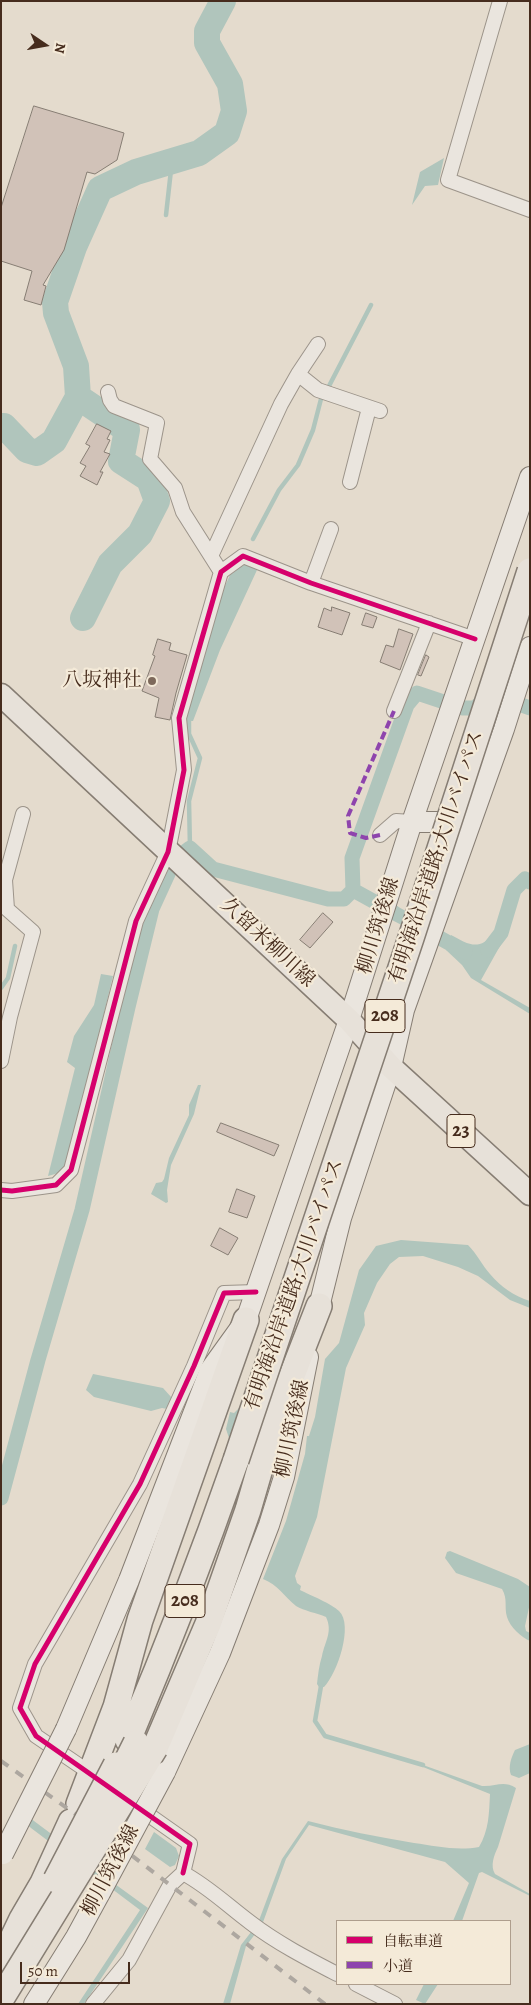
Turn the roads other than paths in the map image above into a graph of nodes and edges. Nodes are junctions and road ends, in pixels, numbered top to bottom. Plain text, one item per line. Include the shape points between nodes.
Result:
1 (500, 1) edge
2 (530, 210) edge
3 (318, 344) dead end
4 (298, 374) junction
5 (108, 392) dead end
6 (530, 477) edge
7 (350, 482) dead end
8 (331, 529) dead end
9 (211, 556) junction
10 (530, 571) edge
11 (221, 572) junction
12 (311, 583) junction
13 (530, 599) edge
14 (429, 623) junction
15 (475, 639) junction
16 (529, 651) edge
17 (1, 694) edge
18 (394, 711) dead end
19 (23, 814) dead end
20 (412, 822) junction
21 (470, 822) junction
22 (380, 835) dead end
23 (168, 852) junction
24 (349, 1020) junction
25 (1, 1061) edge
26 (391, 1067) junction
27 (1, 1190) edge
28 (530, 1194) edge
29 (256, 1292) junction
30 (319, 1306) junction
31 (246, 1320) junction
32 (240, 1462) junction
33 (140, 1744) junction
34 (83, 1768) dead end
35 (100, 1780) dead end
36 (2, 1856) edge
37 (183, 1873) junction
38 (1, 1963) edge
39 (1, 1973) edge
40 (336, 1973) edge
41 (358, 1985) edge
42 (1, 1990) edge
43 (1, 2000) edge
44 (392, 2003) edge
45 (34, 2004) edge
46 (93, 2004) edge

1 - 2 street via 448,180
3 - 4 street
4 - 7 street via 318,390 374,409
4 - 9 street
5 - 9 street via 114,406 157,423 150,458 175,488 184,512
6 - 15 main road, 柳川筑後線
8 - 12 street
9 - 11 street
10 - 32 highway, 有明海沿岸道路;大川バイパス / 208, bridge
11 - 12 street via 243,556
11 - 23 street via 179,718 184,770
12 - 14 street
13 - 32 highway, 有明海沿岸道路;大川バイパス / 208 via 418,941
14 - 15 street
14 - 18 street
15 - 16 main road, 柳川筑後線
15 - 20 main road, 柳川筑後線
16 - 21 main road, 柳川筑後線
17 - 23 main road, 久留米柳川線 / 23
19 - 25 street via 5,880 7,909 33,932
20 - 21 main road
20 - 22 street via 396,821
20 - 24 main road, 柳川筑後線
21 - 26 main road, 柳川筑後線 via 404,1010
23 - 24 main road, 久留米柳川線 / 23
23 - 27 street via 136,921 71,1170 56,1185
24 - 26 main road, 久留米柳川線 / 23
24 - 29 main road, 柳川筑後線
26 - 28 main road, 久留米柳川線 / 23
26 - 30 main road, 柳川筑後線 via 341,1218
29 - 31 main road, 柳川筑後線
29 - 34 street via 224,1293 140,1484 35,1664 20,1708 36,1736
30 - 33 highway via 273,1424 248,1510 208,1624
30 - 45 main road, 柳川筑後線, bridge via 284,1477 220,1653 165,1772 76,1937
31 - 36 main road, 柳川筑後線, bridge via 210,1370 130,1580 66,1729
31 - 38 highway via 140,1620 116,1707 79,1804
32 - 33 highway, 有明海沿岸道路;大川バイパス / 208
33 - 39 highway, 有明海沿岸道路;大川バイパス / 208, bridge via 80,1836
33 - 42 highway, 有明海沿岸道路;大川バイパス / 208, bridge via 43,1921
33 - 43 highway, bridge
35 - 37 street via 190,1844
37 - 40 street via 203,1883 252,1924
37 - 46 street via 170,1885 128,1960
41 - 44 street

